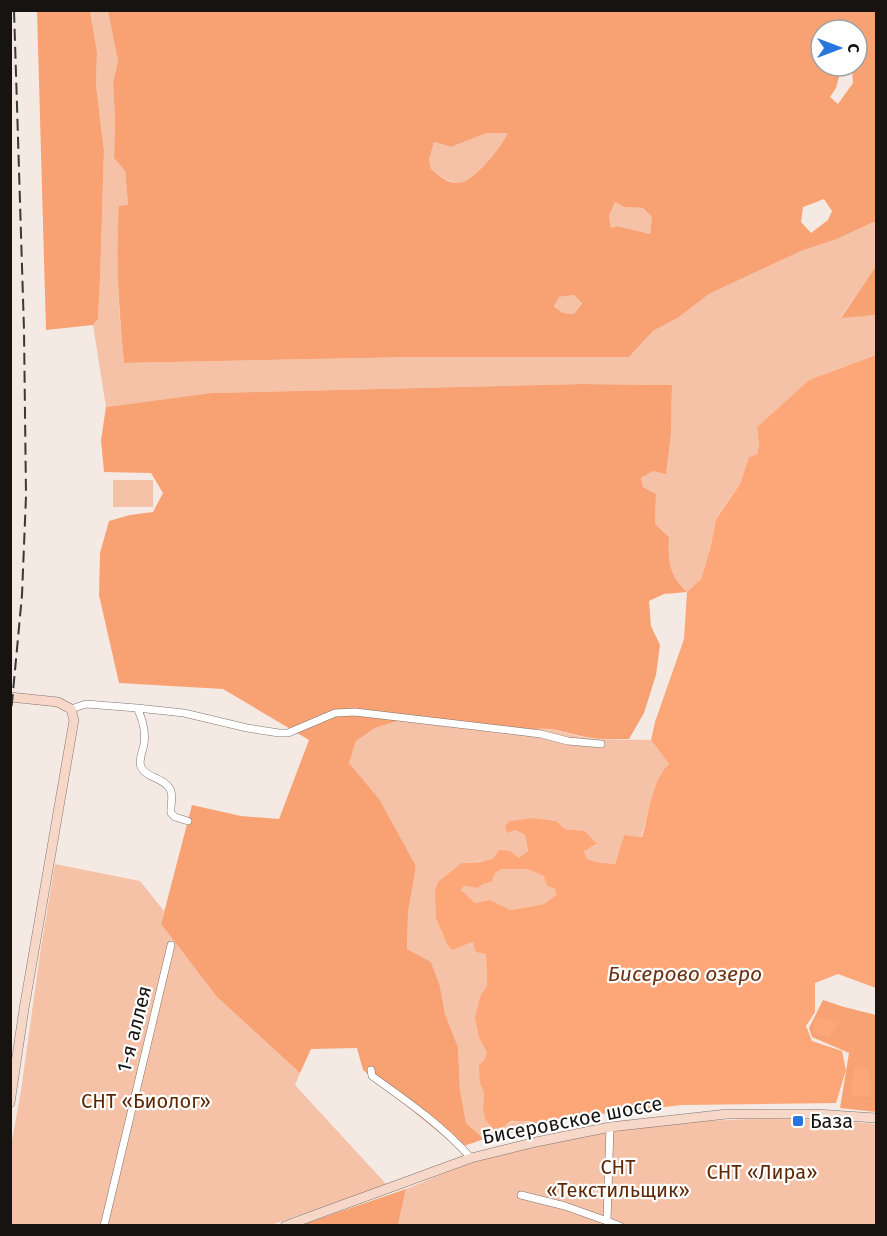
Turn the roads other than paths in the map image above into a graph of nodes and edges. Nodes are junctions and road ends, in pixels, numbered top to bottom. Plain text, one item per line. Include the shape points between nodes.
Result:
1 (10, 697) edge
2 (137, 708) junction
3 (71, 709) junction
4 (601, 744) dead end
5 (188, 821) dead end
6 (171, 945) dead end
7 (371, 1070) dead end
8 (10, 1103) edge
9 (876, 1118) edge
10 (610, 1127) junction
11 (471, 1158) junction
12 (521, 1195) dead end
13 (607, 1221) junction
14 (104, 1226) edge
15 (285, 1226) edge
16 (620, 1226) edge

1 - 3 main road via 58,702
2 - 3 street via 86,704
2 - 4 street via 184,712 266,732 288,733 335,713 355,712
2 - 5 street via 144,723 141,767 168,785 172,794 171,813
3 - 8 main road via 74,720
6 - 14 street, 1-я аллея
7 - 11 street via 372,1076 458,1143
9 - 10 main road, Бисеровское шоссе via 727,1114
10 - 11 main road, Бисеровское шоссе
10 - 13 street
11 - 15 main road, Бисеровское шоссе
12 - 13 street
13 - 16 street

